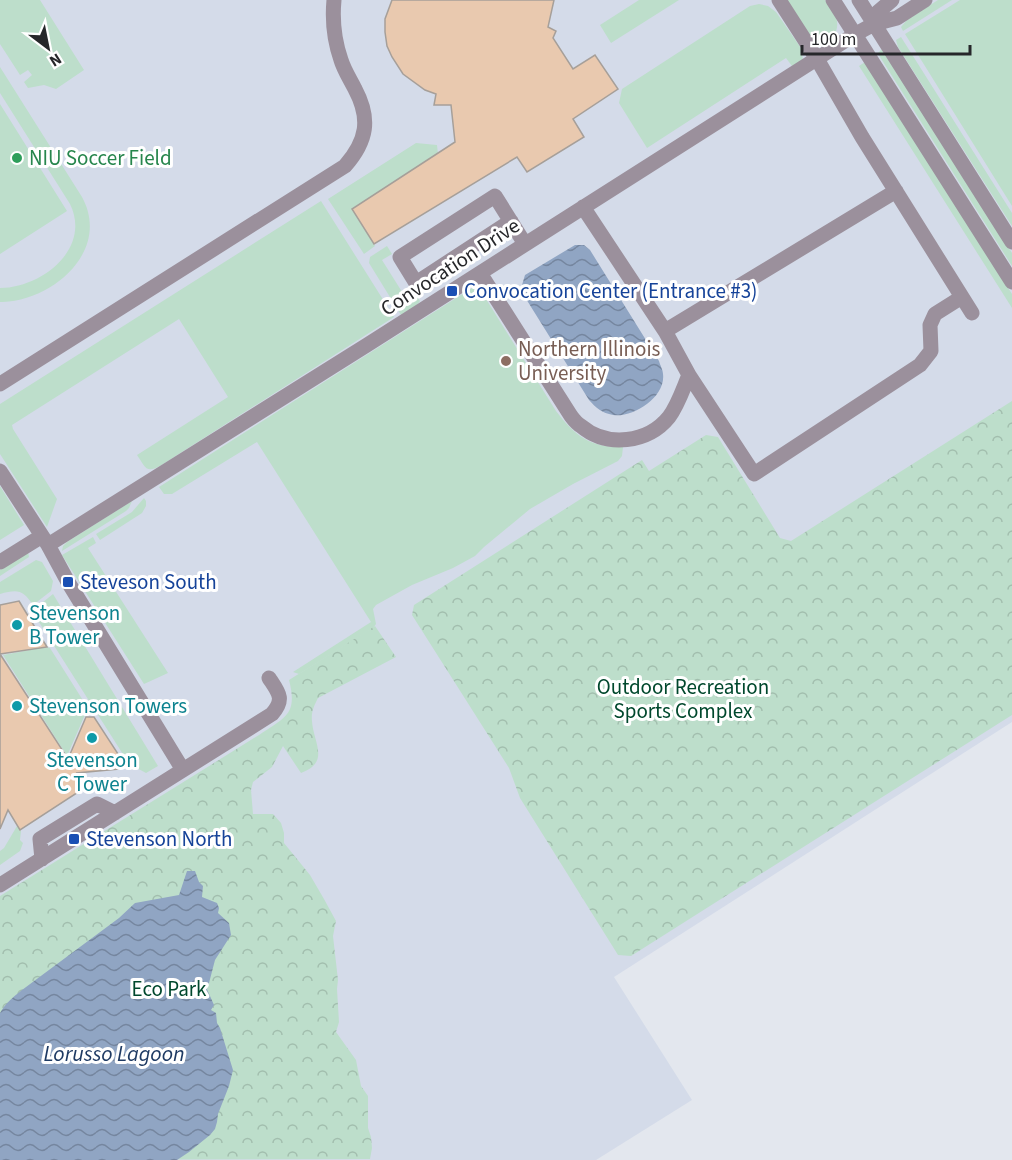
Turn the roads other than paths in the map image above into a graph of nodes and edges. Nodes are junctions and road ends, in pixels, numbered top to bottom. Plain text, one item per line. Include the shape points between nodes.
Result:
1 (333, 0) edge
2 (779, 0) edge
3 (833, 0) edge
4 (859, 0) edge
5 (892, 0) edge
6 (926, 0) edge
7 (874, 24) junction
8 (854, 35) junction
9 (817, 59) junction
10 (896, 191) junction
11 (583, 207) junction
12 (511, 221) junction
13 (1012, 242) edge
14 (525, 244) junction
15 (480, 273) junction
16 (1012, 282) edge
17 (416, 283) junction
18 (962, 297) junction
19 (430, 304) junction
20 (972, 313) dead end
21 (665, 331) junction
22 (689, 375) junction
23 (0, 384) edge
24 (0, 471) edge
25 (45, 541) junction
26 (0, 562) edge
27 (269, 678) dead end
28 (183, 770) junction
29 (0, 885) edge

1 - 23 street via 337,49 364,118 365,132 354,156 320,183
2 - 9 street
3 - 8 street
4 - 7 street
5 - 7 street, Convocation Drive via 878,12
6 - 7 street, Convocation Drive via 897,18
7 - 8 street, Convocation Drive
7 - 13 street
8 - 9 street, Convocation Drive
8 - 16 street
9 - 10 street
9 - 11 street, Convocation Drive
10 - 18 street
10 - 21 street
11 - 14 street, Convocation Drive
11 - 21 street
12 - 14 street
12 - 17 street
12 - 17 street via 495,196 400,257
14 - 15 street, Convocation Drive
15 - 19 street, Convocation Drive
15 - 22 street via 571,416 593,434 616,441 638,438 658,428 671,415
17 - 19 street
18 - 20 street
18 - 22 street via 935,314 930,325 931,351 920,365 754,474
19 - 25 street, Convocation Drive
21 - 22 street
24 - 25 street
25 - 26 street, Convocation Drive
25 - 28 street
27 - 28 street via 280,699 272,714
28 - 29 street

